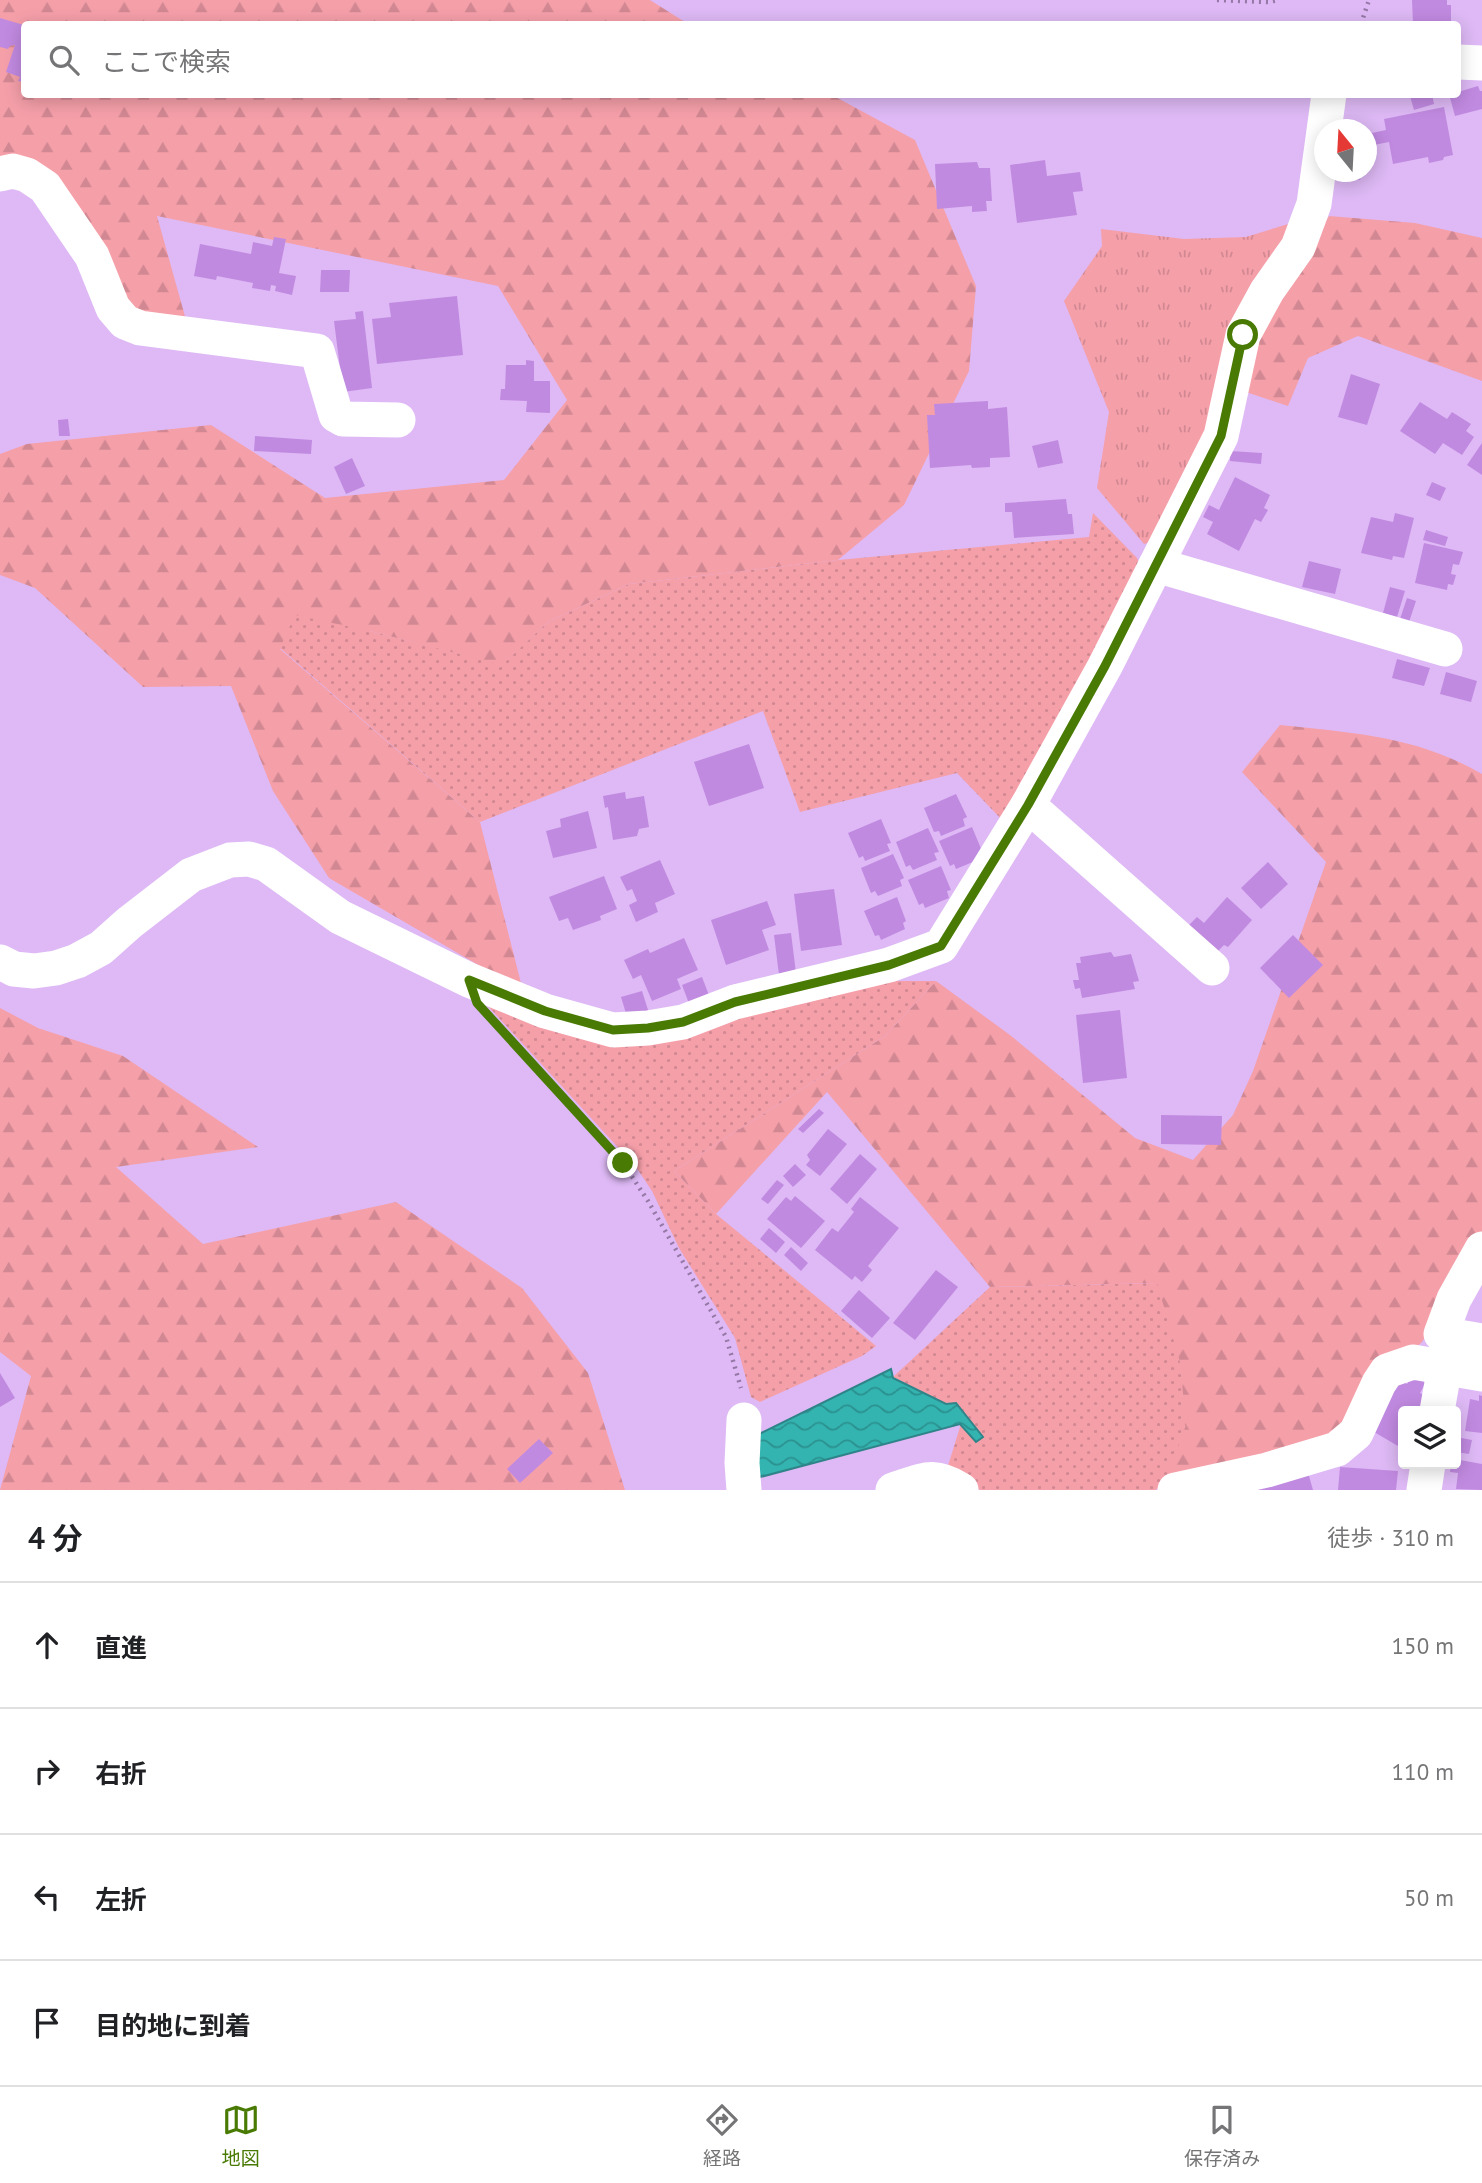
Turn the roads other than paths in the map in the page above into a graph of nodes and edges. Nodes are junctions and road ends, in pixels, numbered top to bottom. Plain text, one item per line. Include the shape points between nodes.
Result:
1 (1461, 62) edge
2 (1482, 63) edge
3 (1328, 98) edge
4 (0, 174) edge
5 (398, 420) dead end
6 (1156, 565) junction
7 (1445, 649) dead end
8 (1028, 805) junction
9 (0, 962) edge
10 (1212, 968) dead end
11 (1482, 1250) edge
12 (1482, 1340) edge
13 (1445, 1366) junction
14 (1482, 1374) edge
15 (1438, 1406) edge
16 (744, 1420) road end
17 (1427, 1469) edge
18 (1237, 1482) edge
19 (744, 1490) edge
20 (893, 1490) edge
21 (961, 1490) edge
22 (1174, 1490) edge
23 (1424, 1490) edge

1 - 2 street
3 - 6 street via 1314,204 1298,247 1243,335 1221,436
4 - 5 street via 27,175 45,187 92,256 113,308 125,322 140,328 317,351 336,415
6 - 7 street
6 - 8 street
8 - 9 street via 941,946 889,965 648,1028 613,1030 545,1011 469,980 340,917 266,864 249,859 230,860 191,875 101,948 77,961 34,971
8 - 10 street
11 - 12 street via 1454,1299 1441,1334
13 - 14 street
13 - 15 street
13 - 18 street via 1413,1362 1387,1371 1356,1433 1337,1449
16 - 19 street
17 - 23 street
18 - 22 street
20 - 21 street via 943,1479

